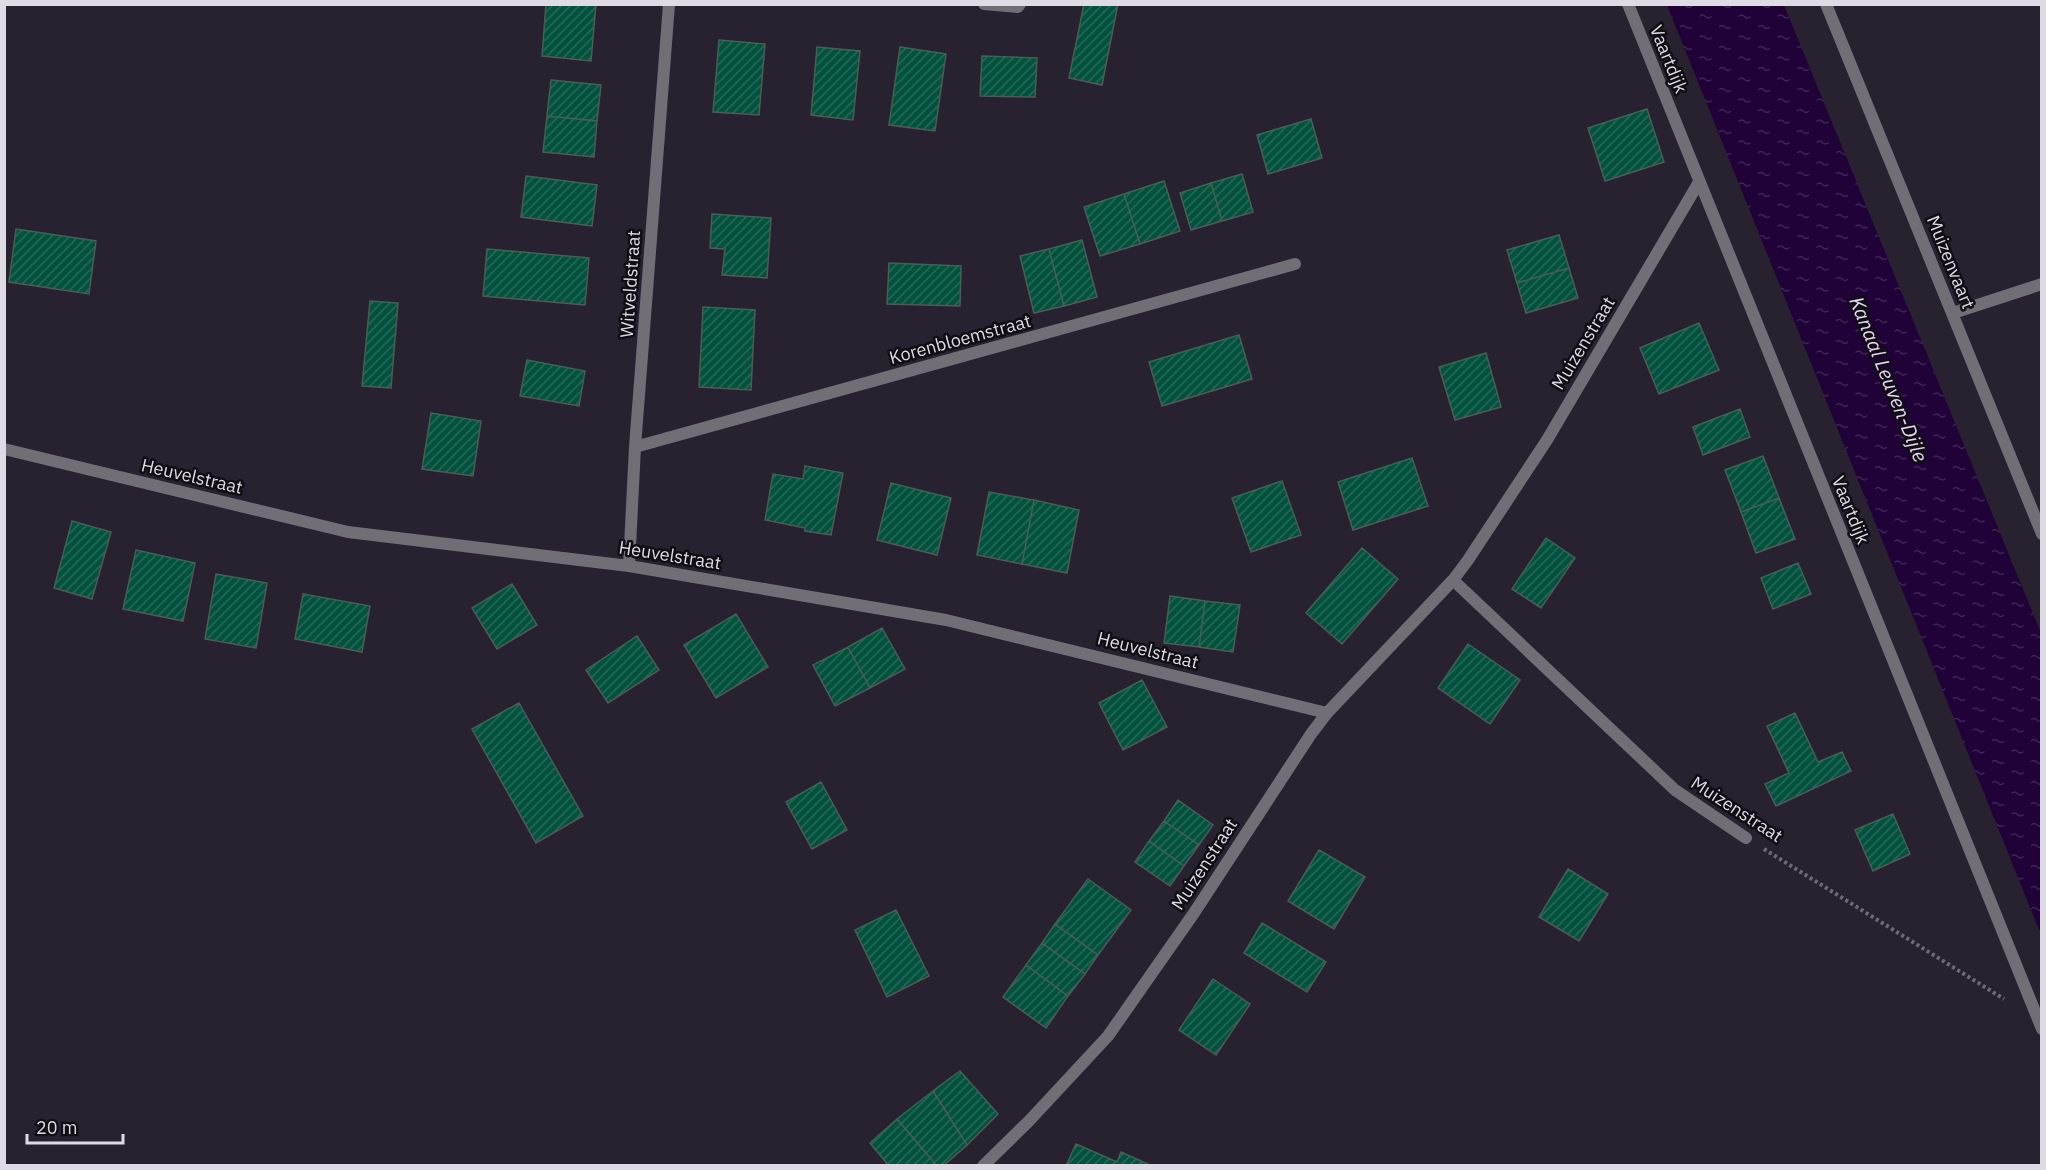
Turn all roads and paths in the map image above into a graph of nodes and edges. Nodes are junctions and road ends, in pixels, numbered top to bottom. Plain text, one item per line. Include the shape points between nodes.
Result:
1 (669, 4) edge
2 (984, 4) edge
3 (1020, 4) edge
4 (1628, 4) edge
5 (1826, 4) edge
6 (1699, 182) junction
7 (1295, 264) dead end
8 (2042, 284) edge
9 (1953, 313) junction
10 (636, 447) junction
11 (4, 449) edge
12 (2042, 534) edge
13 (629, 566) junction
14 (1453, 580) junction
15 (1327, 713) junction
16 (1746, 838) joint
17 (2040, 1025) edge
18 (983, 1166) edge

1 - 10 street, Witveldstraat
2 - 3 street
4 - 6 street, Vaartdijk
5 - 9 street, Muizenvaart
6 - 14 street, Muizenstraat via 1547,440
6 - 17 street, Vaartdijk
7 - 10 street, Korenbloemstraat
8 - 9 street
9 - 12 street, Muizenvaart
10 - 13 street, Witveldstraat
11 - 13 street, Heuvelstraat via 348,532
13 - 15 street, Heuvelstraat via 946,620
14 - 15 street, Muizenstraat
14 - 16 street, Muizenstraat via 1675,790
15 - 18 street, Muizenstraat via 1108,1036
16 - 17 path, Muizenstraat

